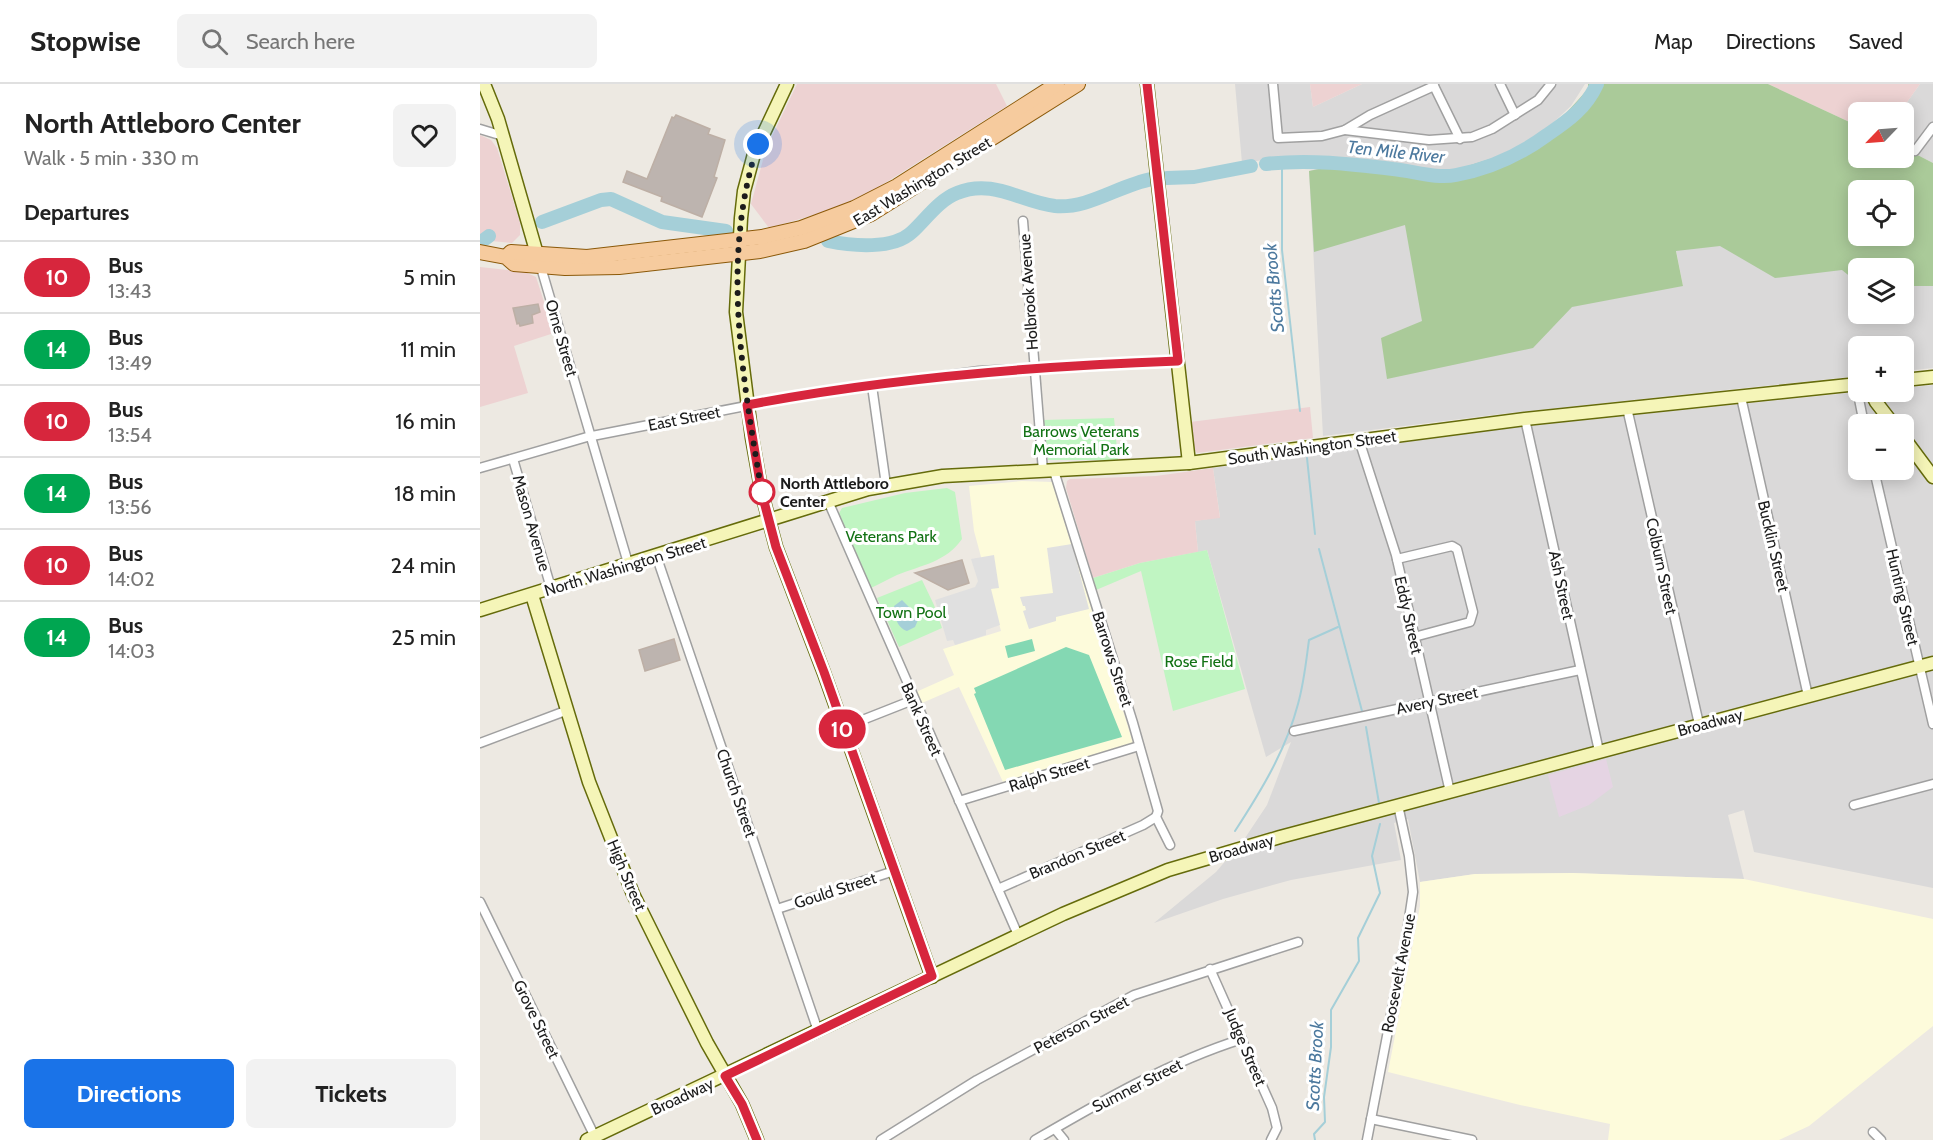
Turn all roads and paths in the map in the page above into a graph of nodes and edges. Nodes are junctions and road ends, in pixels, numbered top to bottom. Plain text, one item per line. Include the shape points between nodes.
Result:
1 (484, 84) edge
2 (787, 84) edge
3 (1057, 84) edge
4 (1078, 84) edge
5 (1147, 84) edge
6 (1273, 84) edge
7 (1500, 84) edge
8 (1551, 84) edge
9 (1433, 85) edge
10 (1038, 89) edge
11 (1515, 115) junction
12 (480, 129) edge
13 (1345, 130) junction
14 (1932, 130) edge
15 (503, 136) junction
16 (1460, 139) junction
17 (1915, 152) dead end
18 (1023, 221) dead end
19 (739, 239) junction
20 (480, 252) edge
21 (738, 254) junction
22 (539, 260) junction
23 (1178, 361) junction
24 (1034, 368) junction
25 (1933, 376) edge
26 (1914, 379) edge
27 (1848, 385) edge
28 (872, 386) junction
29 (1741, 396) junction
30 (1876, 402) edge
31 (747, 405) junction
32 (1627, 408) junction
33 (1885, 414) edge
34 (1525, 419) junction
35 (591, 437) junction
36 (1359, 440) junction
37 (1914, 451) edge
38 (513, 459) junction
39 (1189, 463) junction
40 (480, 468) edge
41 (1049, 471) junction
42 (1933, 477) edge
43 (1876, 480) edge
44 (886, 485) junction
45 (828, 501) junction
46 (769, 520) junction
47 (656, 555) junction
48 (1397, 559) junction
49 (628, 563) junction
50 (551, 588) junction
51 (532, 595) junction
52 (480, 610) edge
53 (1414, 636) junction
54 (1933, 663) edge
55 (1918, 667) junction
56 (1580, 670) junction
57 (1808, 696) junction
58 (913, 700) junction
59 (1429, 701) junction
60 (568, 710) junction
61 (1700, 724) junction
62 (1933, 724) edge
63 (842, 728) junction
64 (1294, 731) dead end
65 (480, 743) edge
66 (1139, 746) junction
67 (1599, 751) junction
68 (1933, 784) edge
69 (1450, 792) junction
70 (959, 801) junction
71 (1398, 805) junction
72 (1854, 805) dead end
73 (1156, 817) junction
74 (1170, 845) dead end
75 (894, 871) junction
76 (998, 889) junction
77 (480, 902) edge
78 (777, 909) junction
79 (1018, 935) junction
80 (1298, 942) dead end
81 (1210, 969) junction
82 (932, 976) junction
83 (818, 1031) junction
84 (1242, 1039) junction
85 (725, 1076) junction
86 (1371, 1119) junction
87 (1055, 1129) junction
88 (1873, 1132) dead end
89 (591, 1138) edge
90 (1452, 1138) edge
91 (757, 1140) edge
92 (880, 1140) edge
93 (1035, 1140) edge
94 (1064, 1140) edge
95 (1270, 1140) edge
96 (1367, 1140) edge
97 (1472, 1140) edge
98 (1881, 1140) edge

1 - 15 street, Orne Street
2 - 19 street via 759,140 747,176
3 - 10 main road, East Washington Street
4 - 21 main road, East Washington Street via 871,214 804,241
5 - 23 street
6 - 13 street via 1278,138 1322,136
7 - 11 street
8 - 11 street via 1538,100
9 - 13 street
9 - 16 street
10 - 19 main road, East Washington Street via 874,199 801,228
11 - 16 street via 1492,129
12 - 15 street
13 - 16 street via 1429,141
14 - 17 street
15 - 22 street, Orne Street
18 - 24 street, Holbrook Avenue
19 - 21 street
19 - 22 main road, East Washington Street
20 - 22 main road, East Washington Street via 506,256 511,252
21 - 22 main road, East Washington Street via 619,267
21 - 31 street via 736,312
22 - 35 street, Orne Street
23 - 24 street, East Street
23 - 39 street
24 - 28 street, East Street via 979,371
24 - 41 street, Holbrook Avenue
25 - 26 street
27 - 29 street, South Washington Street
28 - 31 street, East Street
28 - 44 street
29 - 32 street, South Washington Street
29 - 57 street, Bucklin Street
30 - 33 street
31 - 35 street, East Street
31 - 46 street
32 - 34 street, South Washington Street
32 - 61 street, Colburn Street
34 - 36 street, South Washington Street
34 - 56 street, Ash Street
35 - 38 street, East Street
35 - 49 street, Orne Street
36 - 39 street, South Washington Street
36 - 48 street, Eddy Street
37 - 42 street
38 - 40 street, East Street
38 - 50 street, Mason Avenue
39 - 41 street, South Washington Street
41 - 44 street, South Washington Street via 943,476
41 - 66 street, Barrows Street
43 - 55 street, Hunting Street
44 - 45 street, South Washington Street
45 - 46 street, South Washington Street
45 - 58 street, Bank Street
46 - 47 street, North Washington Street
46 - 63 street
47 - 49 street, North Washington Street
47 - 78 street, Church Street
48 - 53 street, Eddy Street
48 - 53 street via 1452,546 1457,549 1473,612 1470,622
49 - 50 street, North Washington Street
50 - 51 street, North Washington Street
51 - 52 street, North Washington Street
51 - 60 street, High Street
53 - 59 street, Eddy Street
54 - 55 street, Broadway
55 - 57 street, Broadway
55 - 62 street, Hunting Street
56 - 59 street, Avery Street
56 - 67 street, Ash Street
57 - 61 street, Broadway
58 - 63 street
58 - 70 street, Bank Street
59 - 64 street, Avery Street
59 - 69 street, Eddy Street
60 - 65 street
60 - 85 street, High Street via 589,782 633,894
61 - 67 street, Broadway
63 - 75 street
66 - 70 street, Ralph Street
66 - 73 street, Barrows Street via 1158,811
67 - 69 street, Broadway
68 - 72 street
69 - 71 street, Broadway
70 - 76 street, Bank Street
71 - 79 street, Broadway via 1168,870
71 - 86 street, Roosevelt Avenue via 1413,892
73 - 74 street, Barrows Street
73 - 76 street, Brandon Street
75 - 78 street, Gould Street
75 - 82 street
76 - 79 street, Bank Street
77 - 89 street, Grove Street
78 - 83 street, Church Street
79 - 82 street, Broadway
80 - 81 street, Peterson Street
81 - 84 street, Judge Street
81 - 92 street, Peterson Street via 1124,1000 977,1080
82 - 83 street, Broadway
83 - 85 street, Broadway
84 - 87 street, Sumner Street via 1185,1060
84 - 95 street, Judge Street via 1272,1108 1277,1128
85 - 89 street, Broadway
85 - 91 street, High Street
86 - 90 street
86 - 96 street, Roosevelt Avenue
87 - 93 street, Sumner Street
87 - 94 street
88 - 98 street
90 - 97 street

